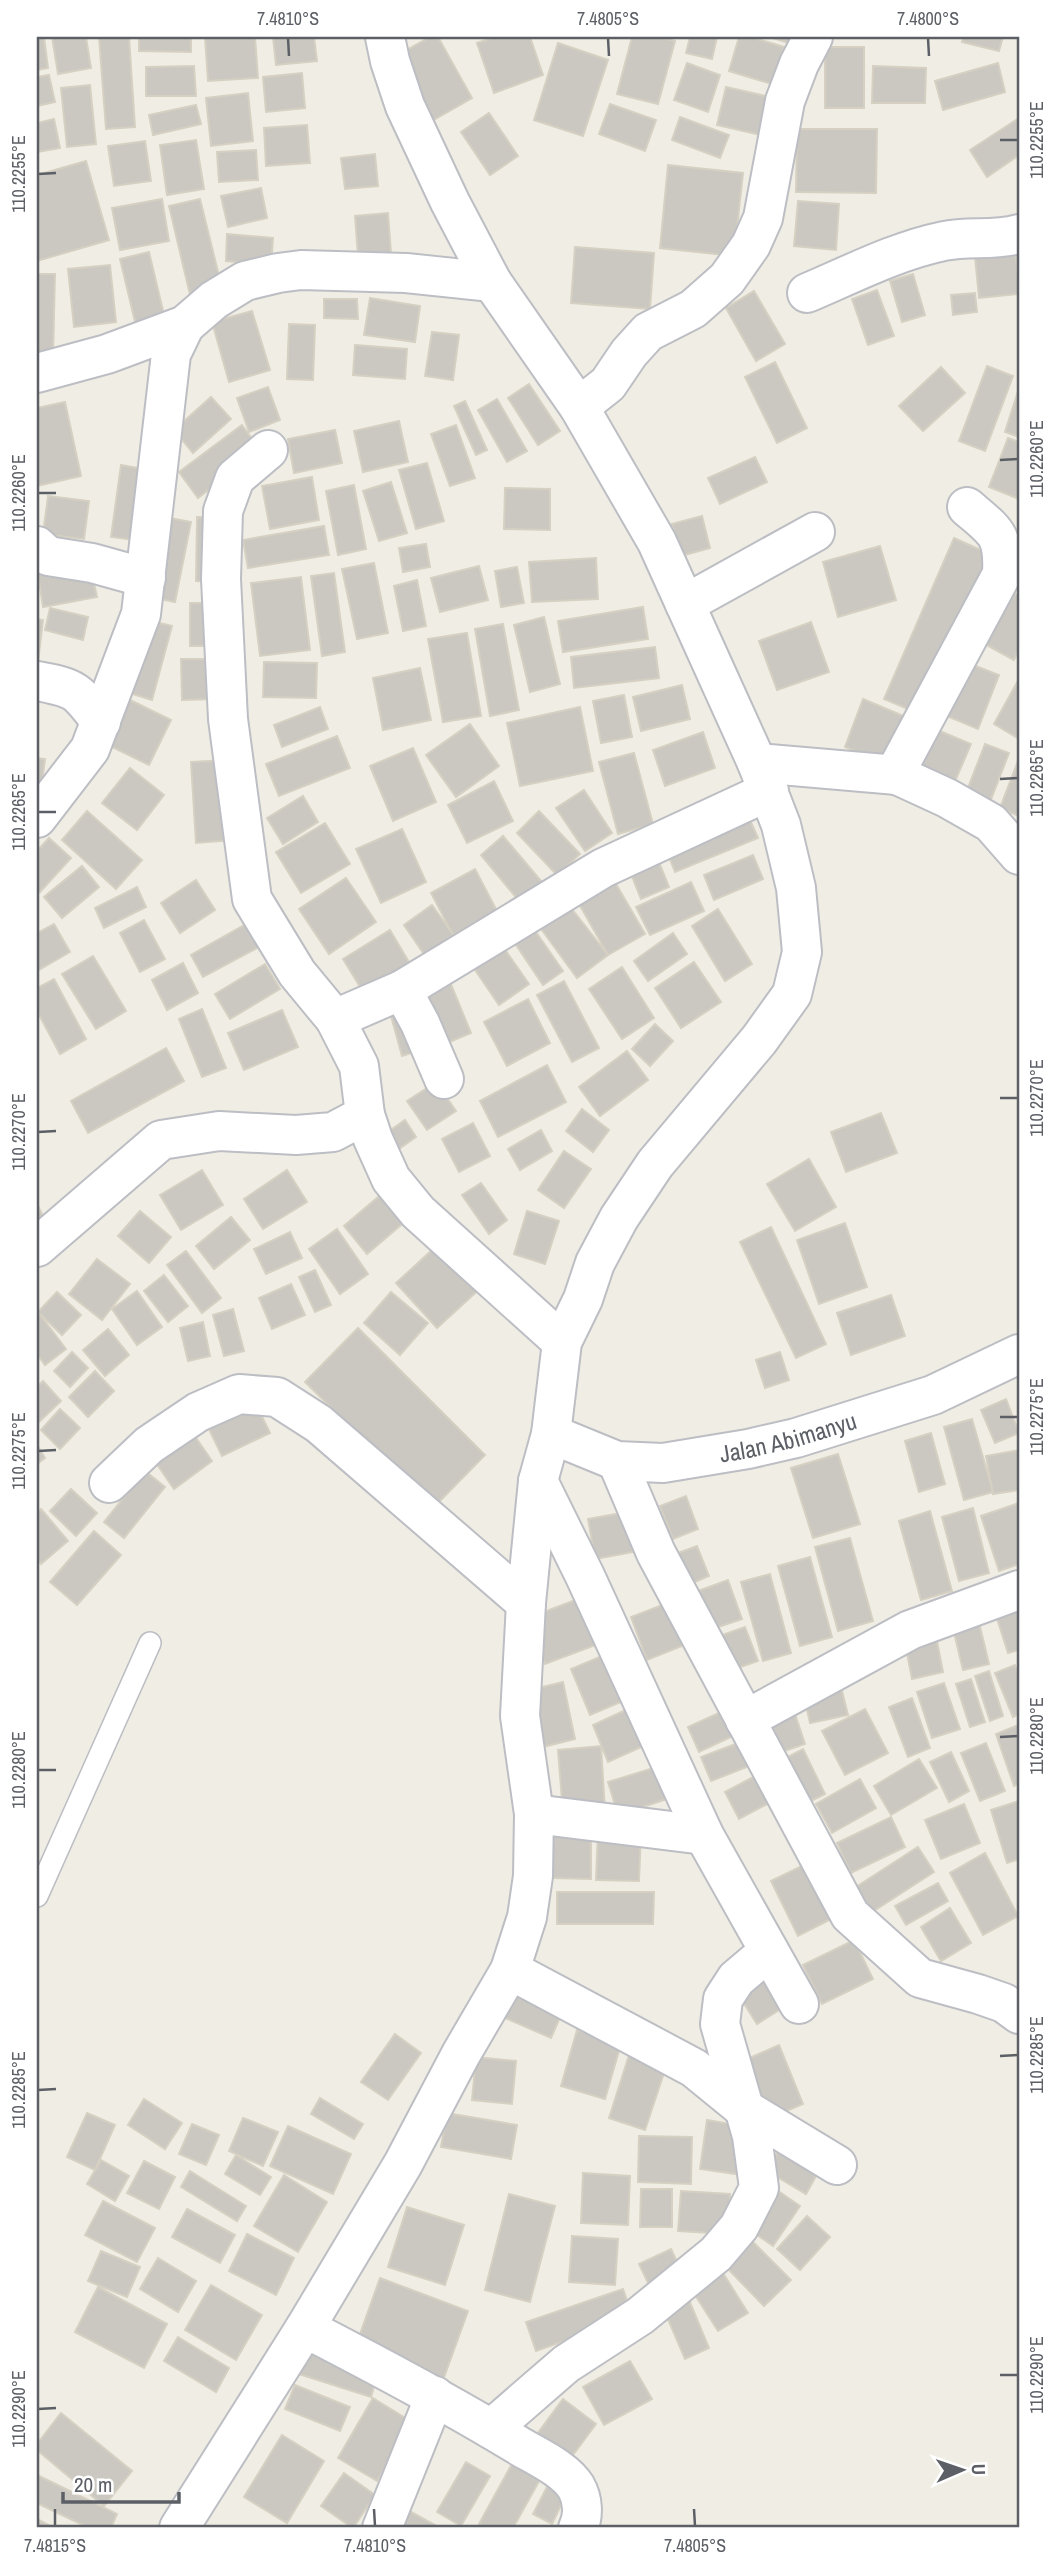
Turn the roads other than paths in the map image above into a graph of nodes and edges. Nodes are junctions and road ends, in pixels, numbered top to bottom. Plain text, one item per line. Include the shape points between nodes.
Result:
1 (385, 37) edge
2 (813, 37) edge
3 (1019, 234) edge
4 (492, 282) junction
5 (807, 293) dead end
6 (185, 325) junction
7 (37, 373) edge
8 (579, 407) junction
9 (268, 450) dead end
10 (967, 507) dead end
11 (815, 533) dead end
12 (37, 546) edge
13 (146, 578) junction
14 (1010, 579) edge
15 (680, 591) junction
16 (37, 681) edge
17 (101, 722) junction
18 (897, 775) junction
19 (763, 777) junction
20 (37, 818) edge
21 (1019, 855) edge
22 (402, 990) junction
23 (335, 1019) junction
24 (444, 1079) dead end
25 (365, 1115) junction
26 (37, 1247) edge
27 (562, 1342) junction
28 (1019, 1354) edge
29 (551, 1434) junction
30 (617, 1461) junction
31 (538, 1481) junction
32 (109, 1483) dead end
33 (1019, 1590) edge
34 (526, 1602) junction
35 (150, 1643) dead end
36 (745, 1720) junction
37 (534, 1814) junction
38 (704, 1835) junction
39 (37, 1896) edge
40 (769, 1951) junction
41 (510, 1970) junction
42 (799, 2004) dead end
43 (1019, 2014) edge
44 (743, 2108) junction
45 (836, 2165) dead end
46 (305, 2328) junction
47 (435, 2396) junction
48 (491, 2429) junction
49 (179, 2528) edge
50 (382, 2528) edge
51 (578, 2528) edge

1 - 4 street via 405,106
2 - 8 street via 785,101 766,206 751,245 727,279 693,309 648,332 608,384
3 - 5 street via 924,246
4 - 6 street via 407,274 289,272 246,281
4 - 8 street
6 - 7 street via 107,354
6 - 13 street via 171,355
8 - 15 street
9 - 23 street via 235,478 223,511 221,579 228,719 252,899 297,973
10 - 14 street via 995,531
11 - 15 street
12 - 13 street via 48,556
13 - 17 street via 141,614
14 - 18 street
15 - 19 street
16 - 17 street via 68,686
17 - 20 street via 90,749
18 - 19 street
18 - 21 street via 990,823
19 - 22 street
19 - 27 street via 781,825 796,888 802,952 792,994 655,1164 619,1218 594,1263
22 - 23 street
22 - 24 street
23 - 25 street via 359,1066
25 - 26 street via 333,1132 296,1136 219,1131 161,1140
25 - 27 street via 391,1179 418,1212
27 - 29 street
28 - 30 street, Jalan Abimanyu via 933,1395 796,1438 663,1463
29 - 30 street, Jalan Abimanyu
29 - 31 street
30 - 36 street via 656,1553
31 - 34 street
31 - 38 street
32 - 34 street via 149,1445 198,1412 239,1394 277,1397 319,1424
33 - 36 street via 910,1630
34 - 37 street via 520,1716
35 - 39 lane
36 - 43 street via 850,1915 920,1978 1004,2003
37 - 38 street
37 - 41 street via 527,1917
38 - 40 street
40 - 42 street
40 - 44 street via 736,1979 723,1999 720,2024
41 - 44 street via 694,2068
41 - 46 street via 403,2164
44 - 45 street
44 - 48 street via 759,2188 739,2227 716,2254 640,2316 566,2364
46 - 47 street
46 - 49 street
47 - 48 street
47 - 50 street
48 - 51 street via 575,2485 581,2499

